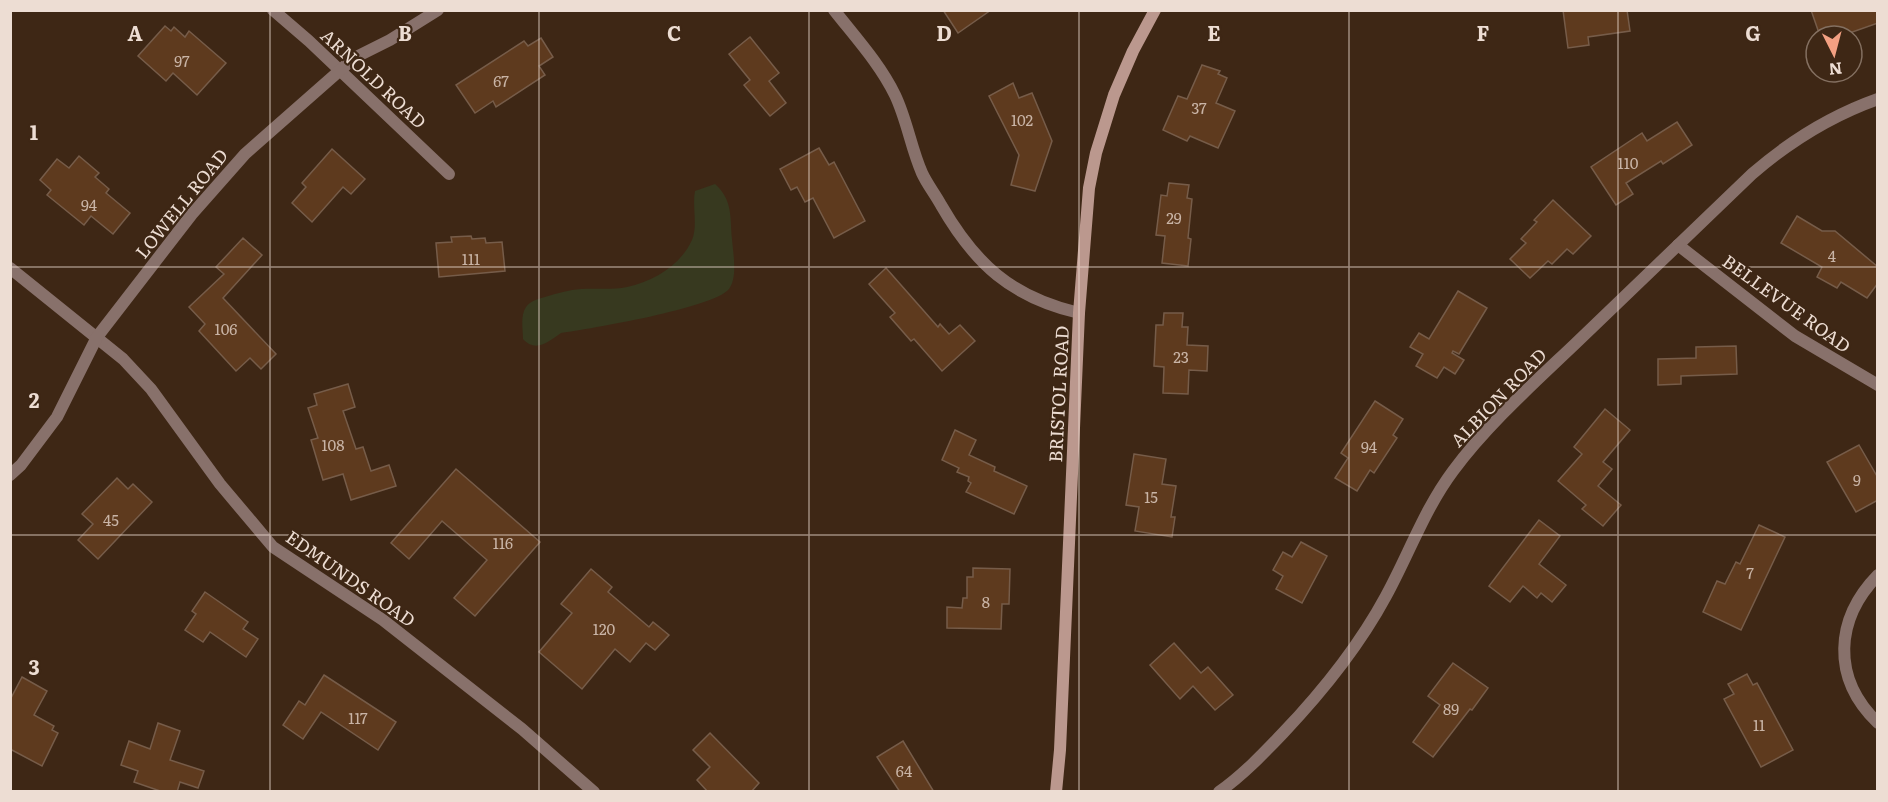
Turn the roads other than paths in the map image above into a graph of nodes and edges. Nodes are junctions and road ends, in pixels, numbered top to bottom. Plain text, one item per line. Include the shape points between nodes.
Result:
1 (273, 10) edge
2 (438, 10) edge
3 (834, 10) edge
4 (1155, 10) edge
5 (339, 71) junction
6 (1878, 99) edge
7 (449, 174) dead end
8 (1678, 245) junction
9 (10, 268) edge
10 (1079, 313) junction
11 (97, 337) junction
12 (1878, 385) edge
13 (10, 475) edge
14 (1878, 574) edge
15 (1878, 723) edge
16 (594, 792) edge
17 (1056, 792) edge
18 (1220, 792) edge

1 - 5 street, ARNOLD ROAD
2 - 5 street, LOWELL ROAD via 354,58
3 - 10 street via 876,62 896,96 922,173 952,225 978,259 1031,297
4 - 10 street, BRISTOL ROAD via 1119,81 1096,153 1086,214
5 - 7 street, ARNOLD ROAD
5 - 11 street, LOWELL ROAD via 245,154 192,214
6 - 8 street, ALBION ROAD via 1833,117 1787,145
8 - 12 street, BELLEVUE ROAD via 1795,336
8 - 18 street, ALBION ROAD via 1544,373 1461,461 1438,493 1386,597 1352,650 1292,724
9 - 11 street, EDMUNDS ROAD
10 - 17 street, BRISTOL ROAD
11 - 13 street, LOWELL ROAD via 57,417
11 - 16 street, EDMUNDS ROAD via 151,389 220,484 273,547 383,620 522,729
14 - 15 street via 1855,603 1844,648 1851,684 1866,711

